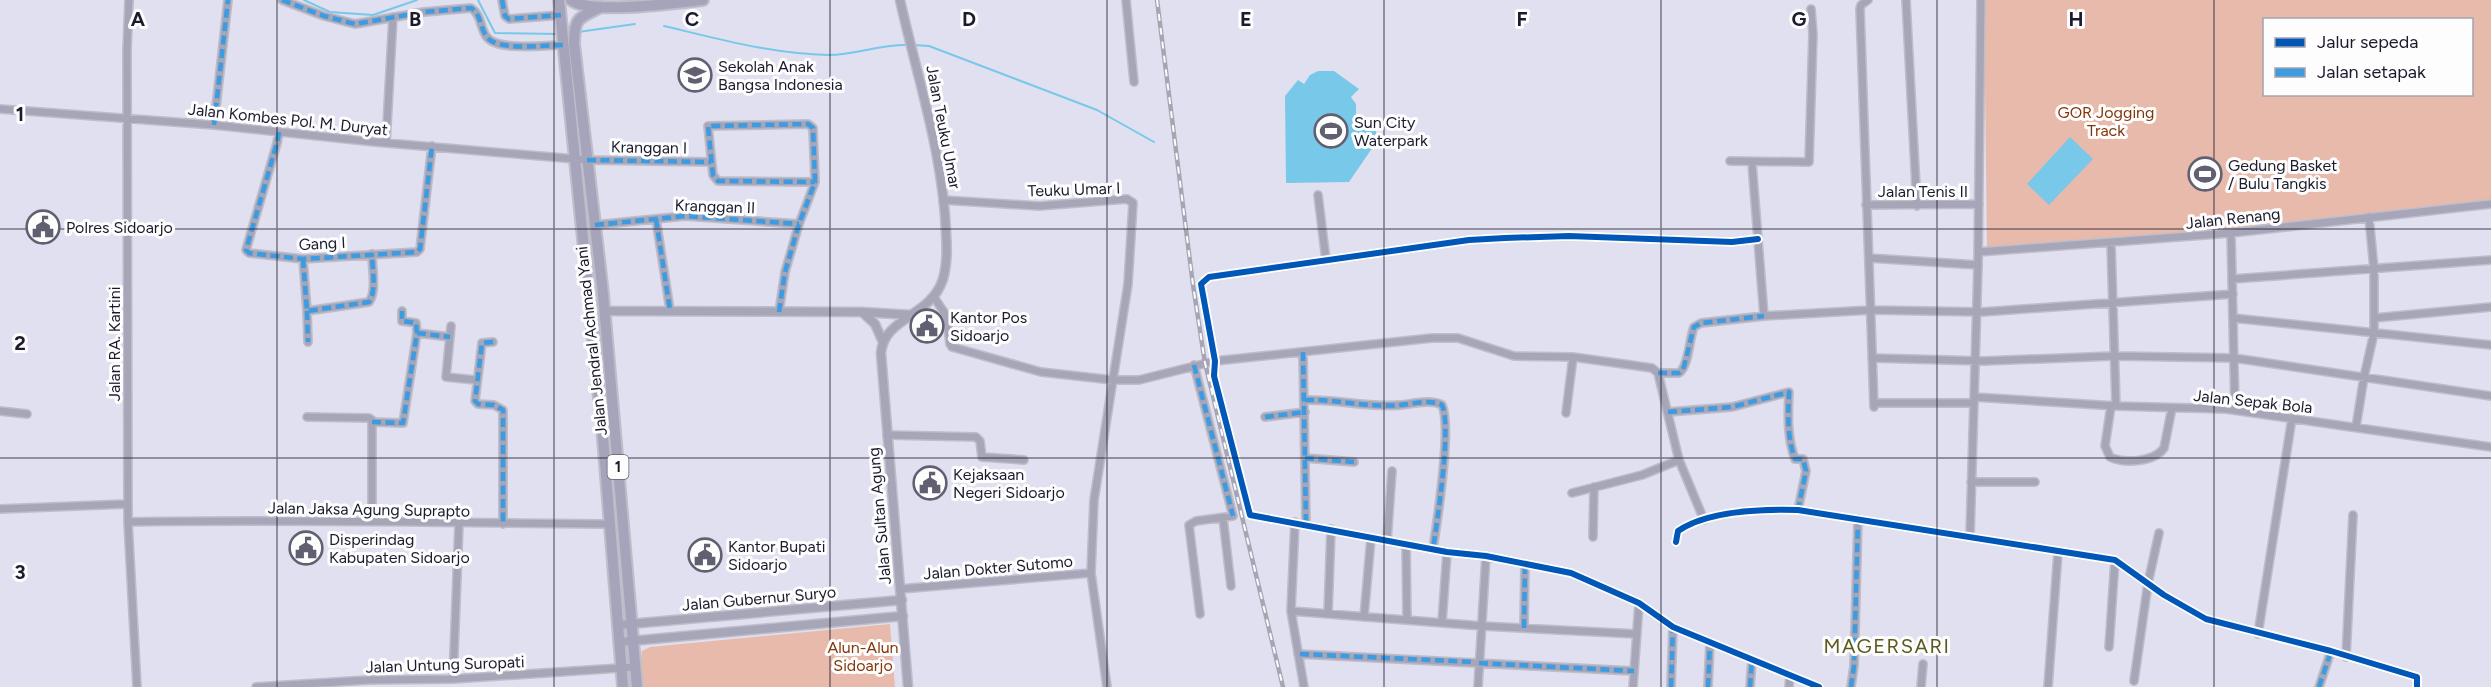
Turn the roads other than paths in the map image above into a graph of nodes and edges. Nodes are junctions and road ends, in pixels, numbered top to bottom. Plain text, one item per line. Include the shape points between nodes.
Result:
1 (129, 0) edge
2 (228, 0) edge
3 (282, 0) edge
4 (502, 0) edge
5 (559, 0) edge
6 (571, 0) edge
7 (703, 0) edge
8 (900, 0) edge
9 (1126, 0) edge
10 (1869, 0) edge
11 (1906, 0) edge
12 (1981, 0) edge
13 (601, 7) junction
14 (1811, 9) dead end
15 (393, 17) junction
16 (561, 20) junction
17 (566, 42) junction
18 (1134, 82) dead end
19 (0, 109) edge
20 (127, 118) junction
21 (214, 125) junction
22 (279, 132) junction
23 (386, 143) junction
24 (432, 146) junction
25 (574, 158) junction
26 (587, 160) junction
27 (1730, 161) dead end
28 (711, 162) junction
29 (1752, 163) junction
30 (815, 182) junction
31 (1317, 195) dead end
32 (944, 200) junction
33 (1979, 204) junction
34 (2491, 204) edge
35 (1866, 205) junction
36 (1917, 206) junction
37 (2369, 218) junction
38 (656, 219) junction
39 (799, 224) junction
40 (595, 225) junction
41 (2231, 233) junction
42 (1758, 239) junction
43 (2111, 243) junction
44 (1978, 252) junction
45 (372, 254) junction
46 (1869, 258) junction
47 (303, 259) junction
48 (1326, 260) junction
49 (2491, 260) edge
50 (1978, 265) junction
51 (2374, 269) junction
52 (2232, 279) junction
53 (2233, 294) junction
54 (934, 297) junction
55 (2113, 304) junction
56 (2491, 307) edge
57 (670, 310) junction
58 (1871, 310) junction
59 (307, 311) junction
60 (402, 311) dead end
61 (604, 311) junction
62 (779, 312) junction
63 (862, 312) junction
64 (1977, 312) junction
65 (913, 315) junction
66 (1764, 316) junction
67 (2233, 318) junction
68 (2374, 318) junction
69 (451, 326) dead end
70 (417, 333) junction
71 (2374, 333) junction
72 (450, 337) junction
73 (308, 342) dead end
74 (492, 342) dead end
75 (883, 342) junction
76 (2491, 345) edge
77 (1303, 352) junction
78 (2114, 356) junction
79 (1573, 357) junction
80 (1872, 358) junction
81 (2234, 358) junction
82 (1215, 361) junction
83 (1976, 361) junction
84 (1194, 365) junction
85 (1658, 373) junction
86 (2364, 377) junction
87 (476, 380) junction
88 (1113, 380) junction
89 (2491, 396) edge
90 (1305, 400) junction
91 (1974, 400) junction
92 (2113, 406) junction
93 (2172, 408) junction
94 (2235, 410) junction
95 (0, 411) edge
96 (1305, 412) junction
97 (1668, 412) junction
98 (1566, 413) dead end
99 (27, 414) dead end
100 (307, 417) dead end
101 (1265, 417) dead end
102 (2292, 418) junction
103 (372, 422) junction
104 (2356, 427) junction
105 (887, 435) junction
106 (2491, 447) edge
107 (1305, 458) junction
108 (1024, 460) dead end
109 (1679, 460) junction
110 (1354, 462) dead end
111 (1392, 471) dead end
112 (1971, 482) junction
113 (2035, 482) dead end
114 (1594, 487) junction
115 (1572, 493) dead end
116 (128, 504) junction
117 (0, 509) edge
118 (1798, 510) junction
119 (2353, 515) dead end
120 (1223, 518) junction
121 (1858, 519) junction
122 (1704, 520) junction
123 (372, 521) junction
124 (128, 522) junction
125 (1295, 522) junction
126 (459, 524) junction
127 (503, 524) junction
128 (610, 524) junction
129 (1306, 524) junction
130 (1331, 529) junction
131 (2159, 533) dead end
132 (1970, 536) junction
133 (1593, 537) dead end
134 (1371, 538) junction
135 (1387, 541) junction
136 (1676, 542) dead end
137 (1406, 544) junction
138 (1433, 549) junction
139 (1447, 552) junction
140 (2058, 552) junction
141 (1486, 556) junction
142 (2115, 560) junction
143 (1525, 564) junction
144 (1091, 573) junction
145 (2148, 583) junction
146 (1231, 586) dead end
147 (900, 589) junction
148 (902, 600) junction
149 (1639, 603) junction
150 (1291, 611) junction
151 (1200, 614) dead end
152 (1328, 614) junction
153 (903, 616) junction
154 (1364, 616) junction
155 (1407, 620) junction
156 (1442, 623) junction
157 (632, 624) junction
158 (618, 625) junction
159 (1482, 626) junction
160 (1673, 627) junction
161 (1524, 628) junction
162 (1637, 634) junction
163 (2258, 634) junction
164 (633, 641) junction
165 (620, 642) junction
166 (1710, 642) junction
167 (2109, 647) dead end
168 (2331, 651) junction
169 (1298, 654) junction
170 (2346, 657) junction
171 (1752, 660) junction
172 (1479, 663) junction
173 (1923, 664) dead end
174 (635, 667) junction
175 (621, 669) junction
176 (1634, 671) junction
177 (1790, 675) junction
178 (453, 679) junction
179 (2134, 681) dead end
180 (353, 684) edge
181 (137, 687) edge
182 (256, 687) edge
183 (263, 687) edge
184 (623, 687) edge
185 (637, 687) edge
186 (908, 687) edge
187 (1107, 687) edge
188 (1304, 687) edge
189 (1478, 687) edge
190 (1634, 687) edge
191 (1671, 687) edge
192 (1708, 687) edge
193 (1750, 687) edge
194 (1789, 687) edge
195 (1819, 687) edge
196 (1851, 687) edge
197 (1921, 687) edge
198 (2048, 687) edge
199 (2319, 687) edge
200 (2417, 687) edge

1 - 20 street, Jalan RA. Kartini
2 - 21 street
3 - 15 street via 355,24
4 - 16 street via 509,19
5 - 16 highway, Jalan Jendral Achmad Yani / 1
6 - 13 highway
7 - 13 highway, 1
8 - 32 street, Jalan Teuku Umar via 937,152
9 - 18 street
10 - 35 street via 1860,9
11 - 36 street
12 - 33 street
13 - 17 highway, Jalan Jendral Achmad Yani / 1 via 575,22
14 - 29 street via 1809,162
15 - 17 street via 471,8 491,40 514,46
15 - 23 street
16 - 17 highway, Jalan Jendral Achmad Yani / 1
17 - 25 highway, Jalan Jendral Achmad Yani / 1
17 - 26 highway, Jalan Jendral Achmad Yani / 1
19 - 20 street, Jalan Kombes Pol. M. Duryat
20 - 21 street, Jalan Kombes Pol. M. Duryat
20 - 116 street, Jalan RA. Kartini
21 - 22 street, Jalan Kombes Pol. M. Duryat
22 - 23 street, Jalan Kombes Pol. M. Duryat
22 - 47 street, Gang I via 246,250 249,254
23 - 24 street, Jalan Kombes Pol. M. Duryat
24 - 25 street, Jalan Kombes Pol. M. Duryat
24 - 45 street, Gang I via 420,249
25 - 26 street, Kranggan I
25 - 128 highway, Jalan Jendral Achmad Yani / 1
26 - 28 street, Kranggan I
26 - 40 highway, Jalan Jendral Achmad Yani / 1
27 - 29 street
28 - 30 street via 718,181
28 - 30 street via 708,126 808,124 814,131
29 - 42 street
30 - 39 street
31 - 48 street
32 - 54 street, Jalan Teuku Umar via 946,260
32 - 88 street, Teuku Umar I via 1040,206 1127,199 1133,203 1128,284
33 - 36 street, Jalan Tenis II
33 - 44 street
34 - 37 street, Jalan Renang
35 - 36 street, Jalan Tenis II
35 - 46 street
37 - 41 street, Jalan Renang
37 - 51 street
38 - 39 street, Kranggan II via 685,216
38 - 40 street, Kranggan II
38 - 57 street
39 - 62 street via 785,272
40 - 61 highway, Jalan Jendral Achmad Yani / 1
41 - 43 street, Jalan Renang
41 - 52 street
42 - 48 street via 1732,242 1569,236 1505,238
42 - 66 street
43 - 44 street, Jalan Renang
43 - 55 street
44 - 50 street
45 - 47 street, Gang I
45 - 59 street via 373,289 369,302
46 - 50 street
46 - 58 street
47 - 59 street
48 - 82 street via 1203,280
49 - 51 street
50 - 64 street
51 - 52 street
51 - 68 street
52 - 53 street
53 - 55 street
53 - 67 street
54 - 65 street, Jalan Teuku Umar
54 - 88 street via 947,317 952,347 1041,372
55 - 64 street
55 - 78 street
56 - 68 street
57 - 61 street
57 - 62 street
58 - 64 street
58 - 66 street
58 - 80 street
59 - 73 street
60 - 70 street via 402,321 417,321
61 - 157 highway, Jalan Jendral Achmad Yani / 1
62 - 63 street
63 - 65 street
63 - 75 street
64 - 83 street
65 - 75 street, Jalan Teuku Umar via 893,328
66 - 85 street via 1701,323 1694,327 1683,370
67 - 71 street
67 - 81 street
68 - 71 street
69 - 72 street
70 - 72 street
70 - 103 street via 403,423
71 - 76 street
71 - 86 street
72 - 87 street via 446,377
74 - 87 street via 482,343
75 - 105 street, Jalan Sultan Agung
77 - 79 street via 1458,338 1514,356
77 - 82 street
77 - 90 street
78 - 81 street
78 - 83 street
78 - 92 street
79 - 85 street via 1652,368
79 - 98 street
80 - 83 street
80 - 91 street, Jalan Sepak Bola via 1874,405
81 - 86 street
81 - 94 street
82 - 84 street
82 - 125 street via 1214,376 1250,515
83 - 91 street
84 - 88 street via 1139,380
84 - 120 street via 1233,516
85 - 97 street
86 - 89 street
86 - 104 street
87 - 127 street via 476,404 503,410
88 - 144 street via 1094,500
90 - 96 street
90 - 138 street via 1364,406 1431,402 1442,405 1445,419 1441,493
91 - 92 street, Jalan Sepak Bola
91 - 112 street
92 - 93 street, Jalan Sepak Bola
92 - 93 street via 2105,446 2116,460 2161,453
93 - 94 street, Jalan Sepak Bola
94 - 102 street, Jalan Sepak Bola
95 - 99 street
96 - 101 street
96 - 107 street
97 - 109 street
97 - 118 street via 1732,407 1789,392 1787,415 1792,450 1795,459 1803,459 1806,471
100 - 103 street via 369,418
102 - 104 street, Jalan Sepak Bola
102 - 163 street
103 - 123 street
104 - 106 street, Jalan Sepak Bola
105 - 108 street via 976,438 982,457
105 - 147 street, Jalan Sultan Agung
107 - 110 street
107 - 129 street
109 - 114 street via 1642,475
109 - 122 street
111 - 135 street
112 - 113 street
112 - 132 street
114 - 115 street
114 - 133 street
116 - 117 street
116 - 124 street, Jalan RA. Kartini
118 - 121 street
118 - 122 street via 1757,509
119 - 170 street
120 - 146 street
120 - 151 street via 1189,525
121 - 132 street
121 - 196 street
122 - 136 street via 1678,531
123 - 124 street, Jalan Jaksa Agung Suprapto
123 - 126 street, Jalan Jaksa Agung Suprapto
124 - 181 street, Jalan RA. Kartini
125 - 129 street
125 - 150 street
126 - 127 street, Jalan Jaksa Agung Suprapto
126 - 178 street
127 - 128 street, Jalan Jaksa Agung Suprapto
128 - 158 highway, Jalan Jendral Achmad Yani / 1
129 - 130 street
130 - 134 street
130 - 152 street
131 - 145 street
132 - 140 street
134 - 135 street
134 - 154 street
135 - 137 street
137 - 138 street
137 - 155 street
138 - 139 street
139 - 141 street
139 - 156 street
140 - 142 street
140 - 198 street
141 - 143 street
141 - 159 street
142 - 145 street
142 - 167 street
143 - 149 street via 1570,573
143 - 161 street
144 - 147 street, Jalan Dokter Sutomo
144 - 187 street, Jalan Dokter Sutomo
145 - 163 street via 2206,619
145 - 179 street
147 - 148 street, Jalan Sultan Agung
148 - 153 street, Jalan Sultan Agung
148 - 157 street, Jalan Gubernur Suryo
149 - 160 street
149 - 162 street
150 - 152 street
150 - 169 street
152 - 154 street
153 - 164 street, Jalan Gubernur Suryo
153 - 186 street, Jalan Sultan Agung
154 - 155 street
155 - 156 street
156 - 159 street
157 - 158 street, Jalan Gubernur Suryo
157 - 164 highway, Jalan Jendral Achmad Yani / 1
158 - 165 highway, Jalan Jendral Achmad Yani / 1
159 - 161 street
159 - 172 street
160 - 166 street
160 - 191 street
161 - 162 street
162 - 176 street
163 - 168 street
164 - 165 street, Jalan Gubernur Suryo
164 - 174 highway, Jalan Jendral Achmad Yani / 1
165 - 175 highway, Jalan Jendral Achmad Yani / 1
166 - 171 street
166 - 192 street
168 - 170 street
168 - 199 street
169 - 172 street
169 - 188 street
170 - 200 street via 2417,677
171 - 177 street
171 - 193 street
172 - 176 street
172 - 189 street
173 - 197 street
174 - 175 street, Jalan Untung Suropati
174 - 185 highway, Jalan Jendral Achmad Yani / 1
175 - 178 street, Jalan Untung Suropati
175 - 184 highway, Jalan Jendral Achmad Yani / 1
176 - 190 street
177 - 194 street
177 - 195 street
178 - 180 street, Jalan Untung Suropati
180 - 183 street, Jalan Untung Suropati
182 - 183 street, Jalan Untung Suropati

